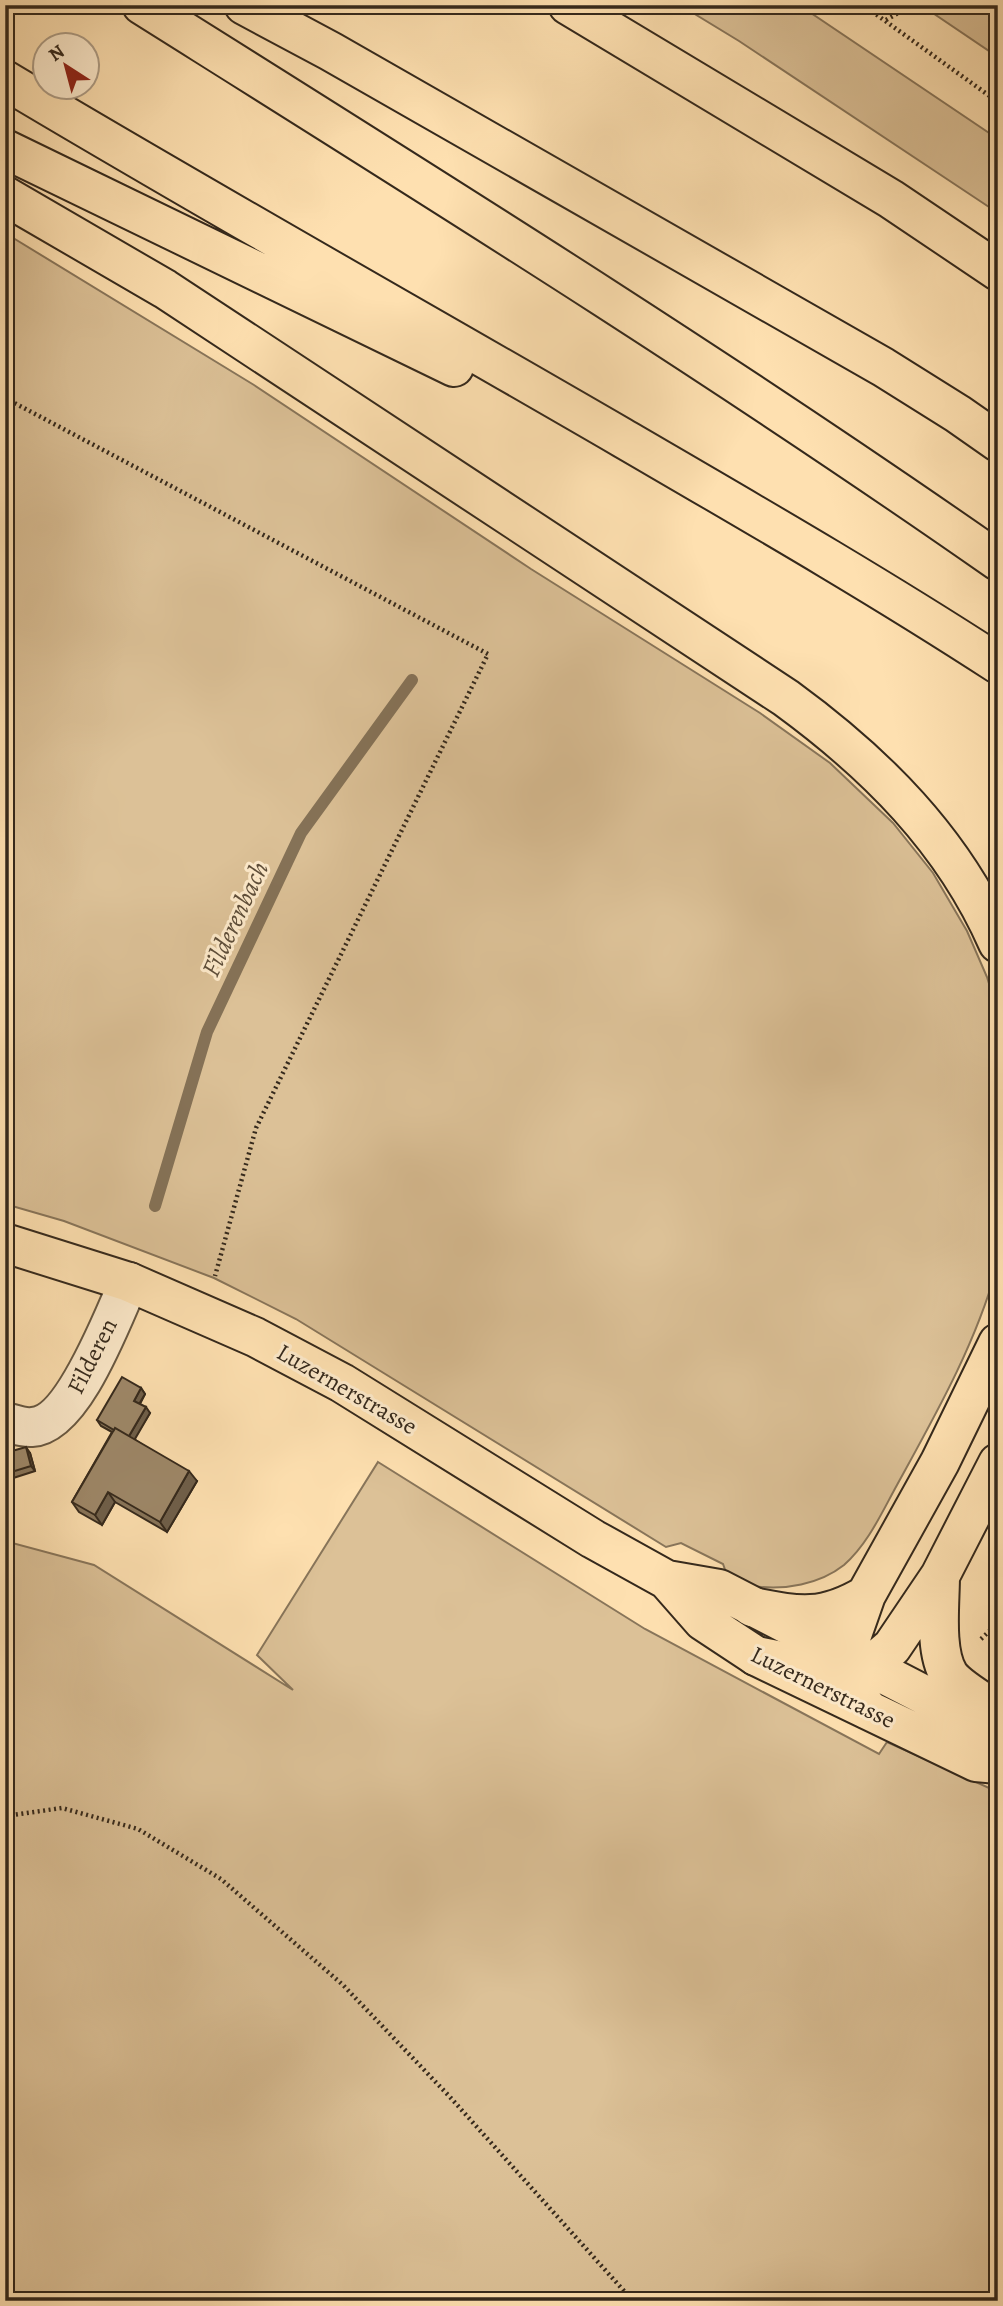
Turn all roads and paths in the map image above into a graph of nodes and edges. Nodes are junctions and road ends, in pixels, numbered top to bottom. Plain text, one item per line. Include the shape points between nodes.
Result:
1 (142, 5) edge
2 (244, 5) edge
3 (568, 5) edge
4 (863, 5) edge
5 (912, 5) edge
6 (886, 20) junction
7 (5, 80) edge
8 (998, 102) edge
9 (5, 149) edge
10 (5, 196) edge
11 (998, 271) edge
12 (5, 398) edge
13 (998, 442) edge
14 (722, 496) junction
15 (998, 561) edge
16 (998, 664) edge
17 (998, 943) edge
18 (5, 1242) edge
19 (129, 1282) junction
20 (205, 1314) junction
21 (998, 1343) edge
22 (5, 1422) edge
23 (998, 1464) edge
24 (998, 1489) edge
25 (971, 1518) junction
26 (940, 1576) junction
27 (667, 1580) junction
28 (866, 1595) junction
29 (752, 1607) junction
30 (756, 1656) junction
31 (854, 1665) junction
32 (867, 1709) junction
33 (998, 1713) edge
34 (998, 1733) edge
35 (998, 1764) edge
36 (5, 1816) edge
37 (633, 2301) edge

1 - 15 main road via 579,283
2 - 13 main road via 883,367
3 - 11 main road via 891,200
4 - 6 path
5 - 6 path
6 - 8 path
7 - 14 main road
9 - 14 main road
10 - 17 main road via 198,310 836,735 914,809 988,919
12 - 20 path via 488,654 256,1128
14 - 16 main road
18 - 19 main road, Luzernerstrasse
19 - 20 main road, Luzernerstrasse
19 - 22 street, Filderen via 78,1390 58,1415 33,1427
20 - 27 main road, Luzernerstrasse via 342,1383
21 - 28 main road via 940,1462
23 - 25 main road
24 - 25 main road
25 - 26 main road
26 - 31 main road via 892,1647
26 - 33 main road via 939,1620 943,1660 950,1677
27 - 29 main road, Luzernerstrasse via 719,1589
27 - 30 main road, Luzernerstrasse via 703,1621
28 - 29 main road via 843,1608 799,1616
28 - 31 main road
29 - 31 main road, Luzernerstrasse
30 - 31 main road
30 - 32 main road, Luzernerstrasse
31 - 32 main road
31 - 34 main road, Luzernerstrasse
32 - 35 main road, Luzernerstrasse via 976,1762
36 - 37 path via 62,1808 138,1829 221,1879 343,1985

